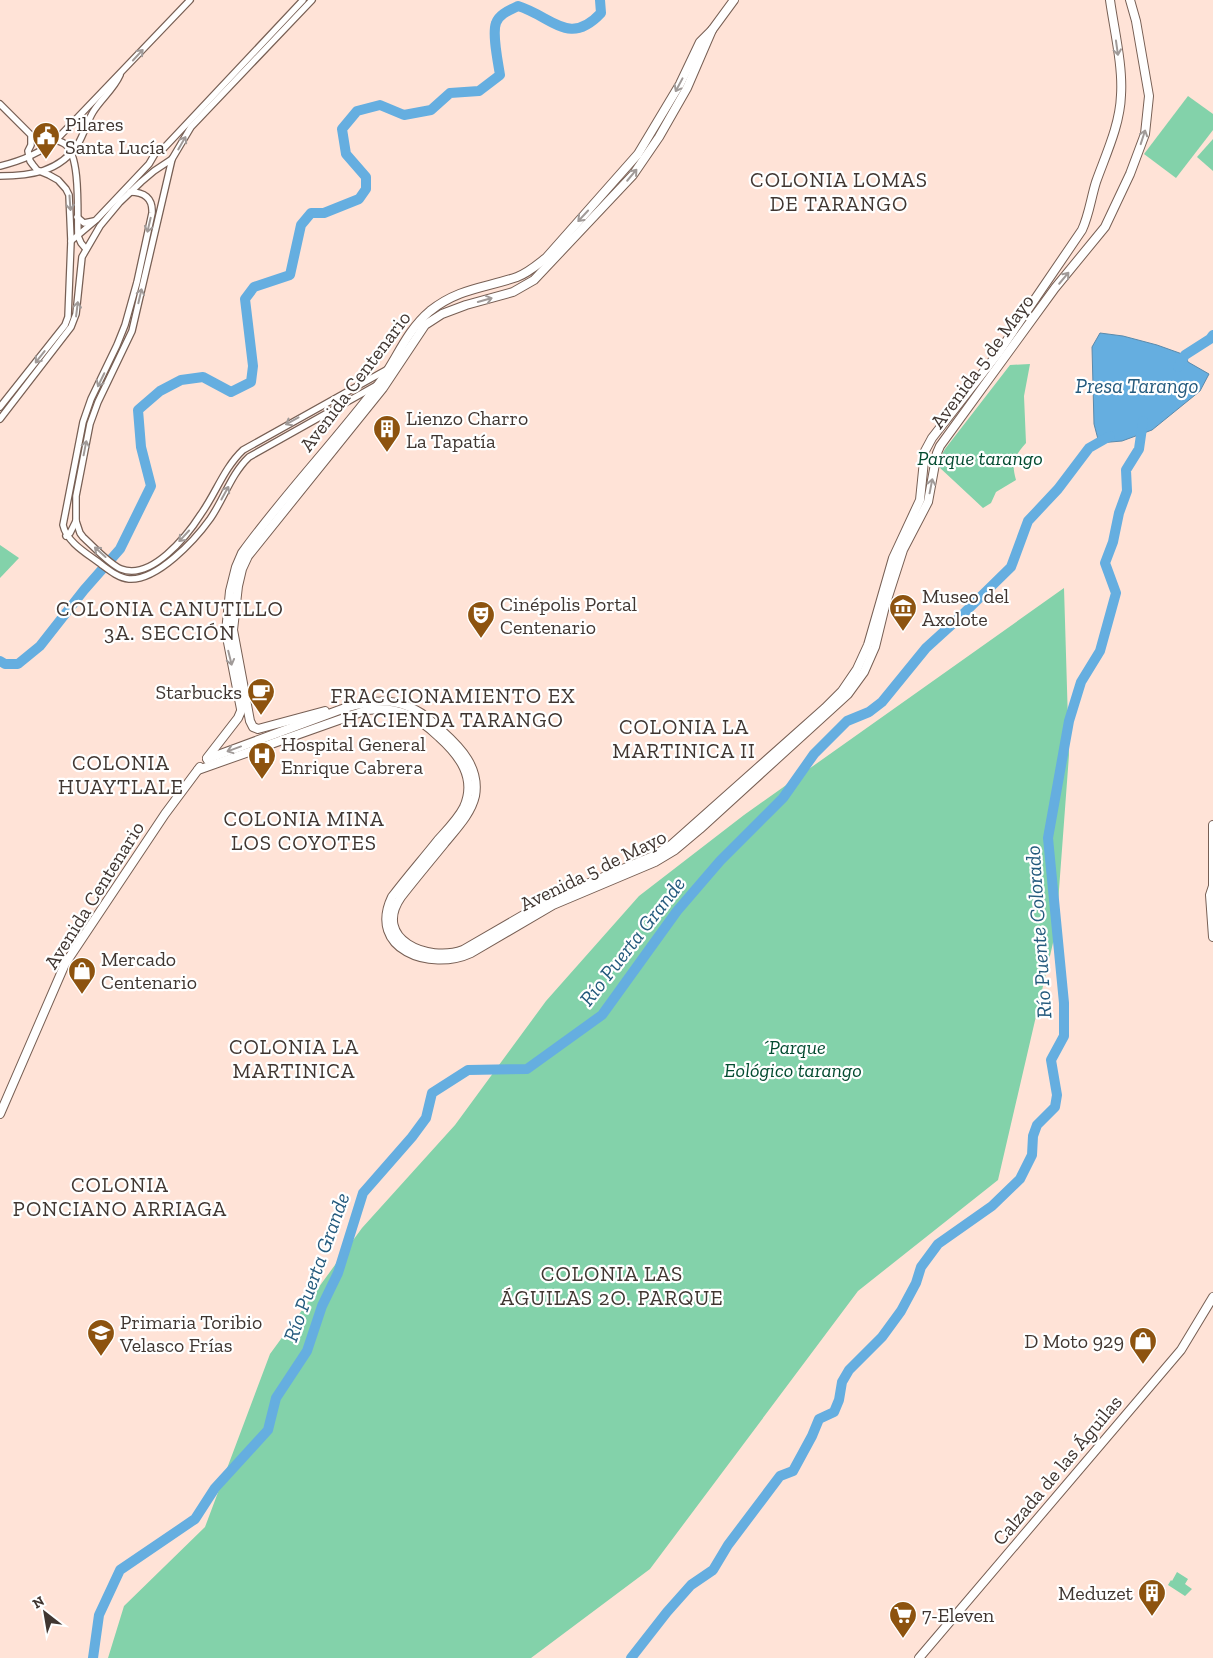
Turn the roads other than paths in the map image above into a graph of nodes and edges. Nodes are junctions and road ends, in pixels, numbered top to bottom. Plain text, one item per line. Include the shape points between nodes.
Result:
1 (190, 0) edge
2 (303, 0) edge
3 (312, 0) edge
4 (734, 0) edge
5 (1110, 0) edge
6 (1130, 0) edge
7 (712, 30) junction
8 (120, 75) junction
9 (0, 104) edge
10 (47, 139) dead end
11 (56, 140) junction
12 (163, 149) junction
13 (71, 152) junction
14 (29, 157) junction
15 (172, 159) junction
16 (0, 166) edge
17 (42, 172) junction
18 (0, 176) edge
19 (76, 177) junction
20 (63, 185) junction
21 (130, 192) junction
22 (77, 217) junction
23 (96, 220) junction
24 (78, 236) junction
25 (71, 241) junction
26 (86, 249) junction
27 (70, 267) junction
28 (80, 267) junction
29 (450, 298) junction
30 (442, 302) junction
31 (452, 310) junction
32 (397, 367) junction
33 (387, 369) junction
34 (391, 377) junction
35 (379, 383) junction
36 (0, 407) edge
37 (0, 419) edge
38 (264, 437) junction
39 (269, 445) junction
40 (76, 521) junction
41 (66, 536) junction
42 (900, 548) junction
43 (246, 700) junction
44 (389, 705) junction
45 (242, 708) junction
46 (345, 708) junction
47 (206, 759) junction
48 (198, 770) junction
49 (1213, 825) edge
50 (1213, 862) edge
51 (1212, 891) edge
52 (1212, 905) edge
53 (1213, 937) edge
54 (0, 1114) edge
55 (1213, 1297) edge
56 (918, 1658) edge

8 -> 1 street
2 - 12 street
15 -> 3 street via 191,127
4 - 7 main road, Avenida Centenario
5 -> 42 main road, Avenida 5 de Mayo via 1122,93 1120,112 1086,221 998,352 932,438 925,451 920,500
42 -> 6 main road, Avenida 5 de Mayo via 928,502 940,446 1105,227 1130,174 1145,134 1149,96
7 -> 29 main road, Avenida Centenario via 700,42 680,84 638,154 546,258 518,276
31 -> 7 main road, Avenida Centenario via 513,292 534,280 620,189 659,138 687,88
8 - 11 street
8 - 13 street via 94,110 79,143
9 - 14 street via 31,135
10 - 11 street
11 - 13 street via 67,145
11 - 14 street
12 - 15 street via 170,153
12 - 23 street via 156,152 149,164
13 - 17 street
13 - 19 street
14 - 16 street
14 - 17 street via 35,169
15 - 21 street via 151,172
40 -> 15 street via 75,504 90,424 132,331
17 - 18 street via 27,176
17 - 20 street
19 - 20 street via 71,185
19 - 22 street
20 -> 25 street via 70,198
21 - 26 street via 108,215
21 -> 41 street via 147,196 152,213 125,325 83,422 62,525
22 - 23 street via 84,223
22 - 24 street
23 - 24 street
24 - 25 street
24 - 26 street
25 - 27 street
26 - 28 street
27 - 28 street
27 -> 36 street via 66,323
37 -> 28 street via 71,327 76,314
29 - 30 main road, Avenida Centenario
29 - 31 main road
30 - 31 main road
30 - 33 main road, Avenida Centenario via 414,327
31 - 32 main road, Avenida Centenario via 434,318 424,327
32 - 33 street
32 - 34 main road, Avenida Centenario
33 - 35 main road, Avenida Centenario
33 -> 38 street
34 - 35 street
34 - 43 main road, Avenida Centenario via 248,556 238,586 233,630
35 - 39 street
35 -> 45 main road, Avenida Centenario via 251,542 236,568 226,632
38 - 39 street
38 -> 40 street via 234,458 191,529 159,561 140,570 116,567 83,537
41 -> 39 street via 121,577 130,579 151,574 197,535 242,464
40 - 41 street
42 - 44 main road, Avenida 5 de Mayo via 882,605 875,646 864,672 848,694 741,787 700,829 668,854 553,905 457,958 418,958 398,945 388,927 387,911 392,897 430,855 464,808 468,793 466,773 457,755 434,731
43 - 45 main road, Avenida Centenario
43 - 46 main road via 250,721 258,729
44 - 46 main road, Avenida 5 de Mayo via 369,702
44 - 48 main road, Avenida 5 de Mayo via 360,711
45 - 47 main road, Avenida Centenario
46 -> 47 main road, Avenida 5 de Mayo
47 - 48 main road, Avenida Centenario
48 - 54 main road, Avenida Centenario via 65,964
49 - 50 main road
50 - 51 main road
51 - 52 main road
52 - 53 main road
55 - 56 main road, Calzada de las Águilas via 1181,1350

